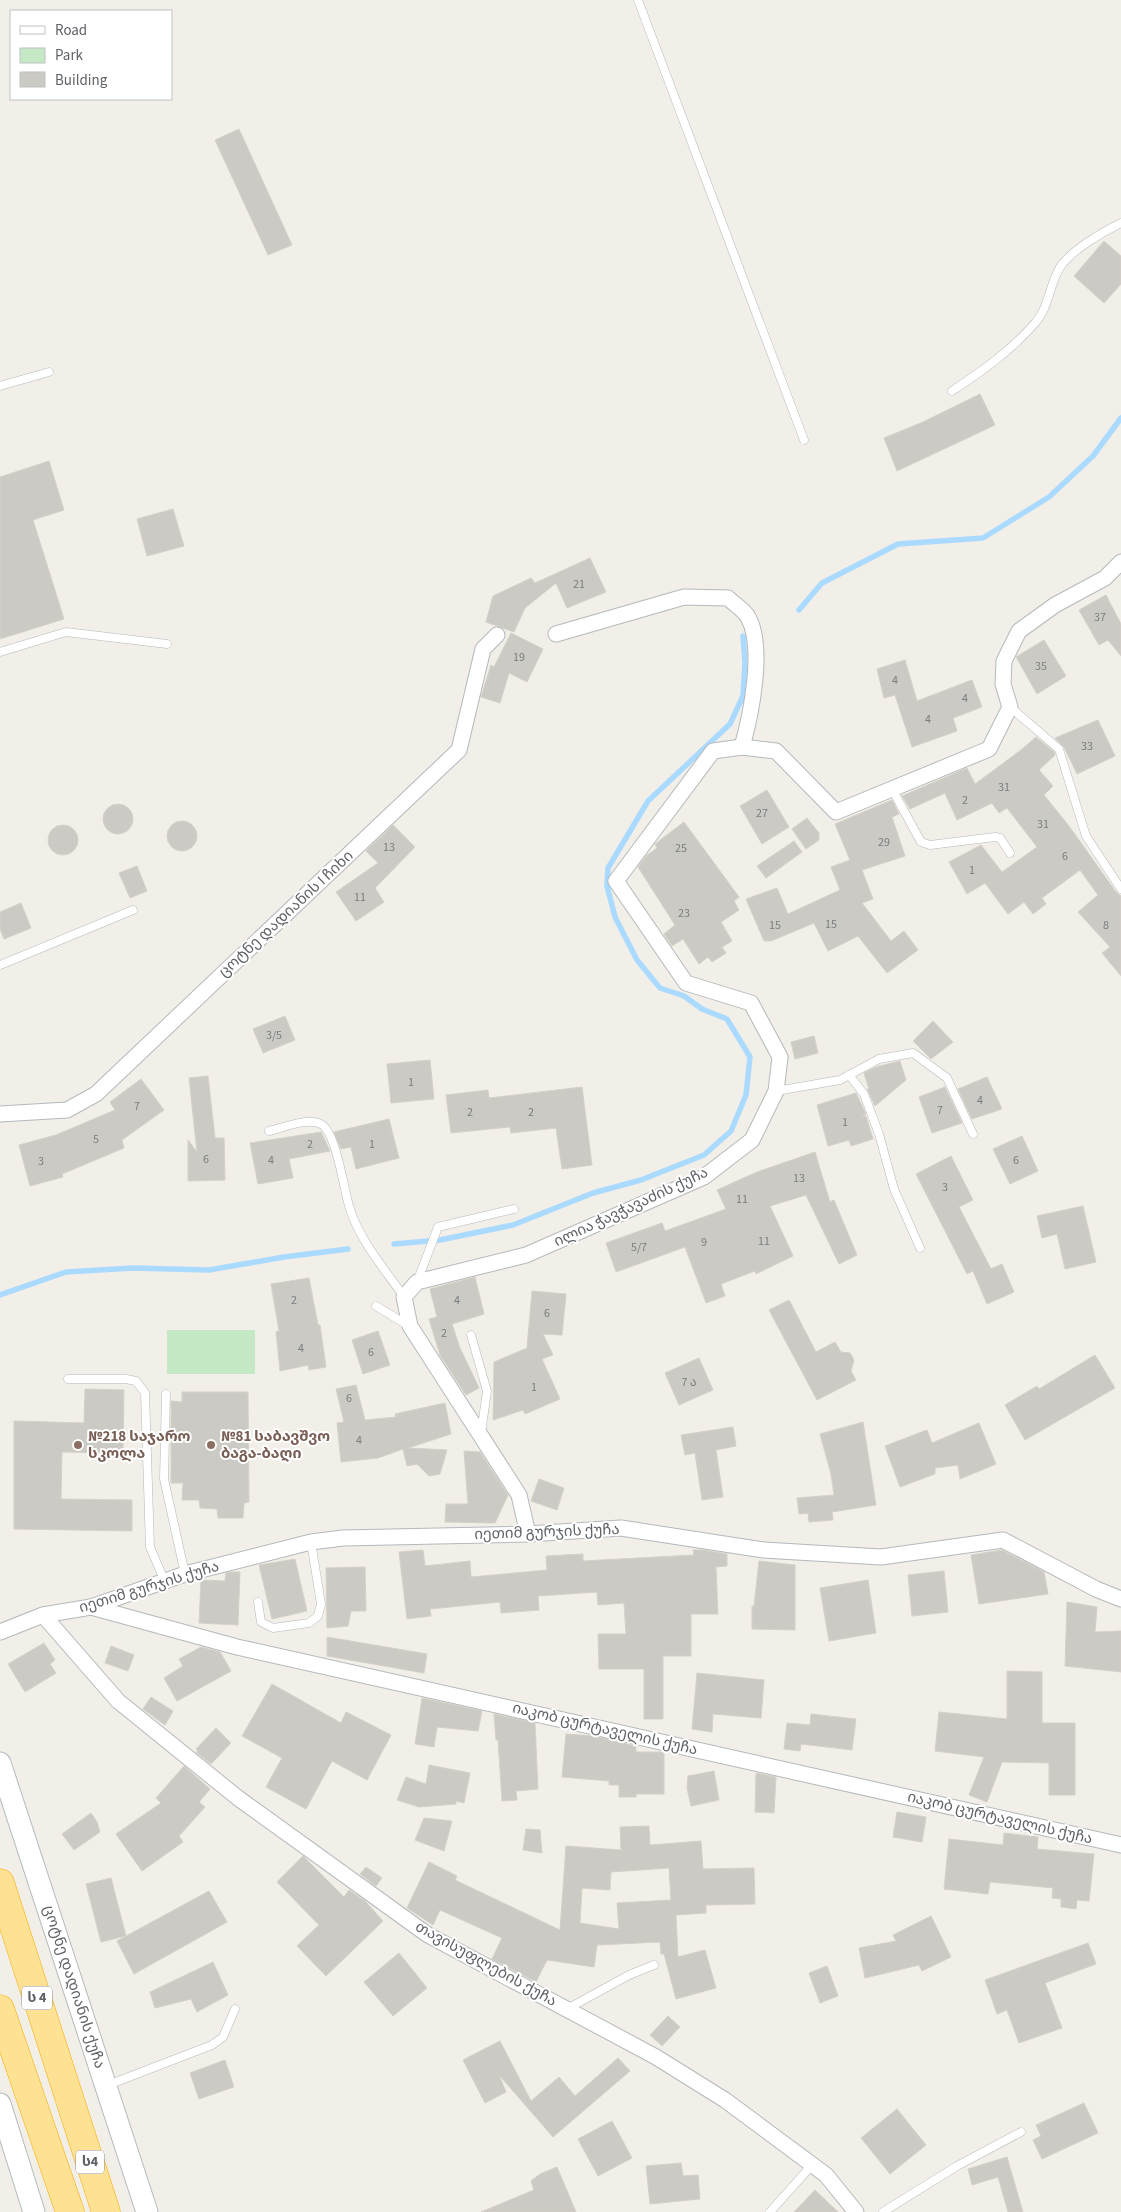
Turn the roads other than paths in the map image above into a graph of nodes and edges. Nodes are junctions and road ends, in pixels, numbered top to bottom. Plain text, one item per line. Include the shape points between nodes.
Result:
1 (638, 0) edge
2 (1121, 222) edge
3 (49, 372) dead end
4 (0, 386) edge
5 (952, 391) dead end
6 (804, 440) dead end
7 (1121, 562) edge
8 (556, 634) dead end
9 (497, 635) dead end
10 (167, 644) dead end
11 (0, 652) edge
12 (1010, 707) junction
13 (742, 747) junction
14 (892, 789) junction
15 (1010, 853) dead end
16 (1121, 889) edge
17 (133, 910) dead end
18 (0, 965) edge
19 (849, 1075) junction
20 (776, 1091) junction
21 (0, 1114) edge
22 (268, 1131) dead end
23 (973, 1134) dead end
24 (514, 1209) dead end
25 (920, 1248) dead end
26 (417, 1282) junction
27 (404, 1297) junction
28 (376, 1306) dead end
29 (410, 1326) junction
30 (471, 1335) dead end
31 (68, 1380) dead end
32 (166, 1394) dead end
33 (480, 1435) junction
34 (528, 1534) junction
35 (311, 1542) junction
36 (185, 1574) junction
37 (165, 1582) junction
38 (1121, 1599) edge
39 (258, 1602) dead end
40 (91, 1607) junction
41 (43, 1615) junction
42 (0, 1632) edge
43 (0, 1763) edge
44 (1121, 1845) edge
45 (0, 1883) edge
46 (654, 1965) dead end
47 (0, 2009) edge
48 (235, 2009) dead end
49 (567, 2009) junction
50 (106, 2086) junction
51 (0, 2104) edge
52 (74, 2112) joint
53 (1020, 2132) dead end
54 (812, 2165) junction
55 (34, 2212) edge
56 (70, 2212) edge
57 (106, 2212) edge
58 (147, 2212) edge
59 (770, 2212) edge
60 (856, 2212) edge
61 (883, 2212) edge

1 - 6 lane
2 - 5 lane via 1085,244 1058,269 1049,298 1036,322 994,363
3 - 4 lane
7 - 12 street via 1105,578 1055,605 1019,631 1004,661 1003,684
8 - 13 street via 684,598 728,598 748,616 756,646 751,713
9 - 21 street, ცოტნე დადიანის I ჩიხი via 483,649 459,750 96,1094 67,1110
10 - 11 lane via 66,632
12 - 14 street, ილია ჭავჭავაძის ქუჩა via 989,749
12 - 16 lane via 1059,749 1086,836
13 - 14 street, ილია ჭავჭავაძის ქუჩა via 776,751 836,812
13 - 20 street, ილია ჭავჭავაძის ქუჩა via 713,751 616,881 686,983 751,1003 780,1057
14 - 15 lane via 921,842 930,845 994,837 1000,838
17 - 18 lane
19 - 20 lane via 840,1080
19 - 23 lane via 879,1059 913,1054 947,1078
19 - 25 lane via 864,1094 894,1189
20 - 26 street, ილია ჭავჭავაძის ქუჩა via 752,1140 704,1177 526,1255
22 - 27 lane via 312,1122 328,1129 359,1233
24 - 26 lane via 438,1227
26 - 27 street
27 - 29 street
28 - 29 lane
29 - 33 street
30 - 33 lane via 487,1391
31 - 37 lane via 126,1378 136,1381 145,1393 150,1547
32 - 36 lane via 164,1479
33 - 34 street via 519,1495
34 - 35 street, იეთიმ გურჯის ქუჩა via 343,1538
34 - 38 street, იეთიმ გურჯის ქუჩა via 621,1528 764,1550 881,1557 1003,1540
35 - 36 street, იეთიმ გურჯის ქუჩა
35 - 39 lane via 321,1604 318,1616 309,1623 273,1628 261,1622
36 - 37 street, იეთიმ გურჯის ქუჩა
37 - 40 street, იეთიმ გურჯის ქუჩა
40 - 41 street, იეთიმ გურჯის ქუჩა
40 - 44 street, იაკობ ცურტაველის ქუჩა via 237,1647
41 - 42 street, იეთიმ გურჯის ქუჩა
41 - 49 street, თავისუფლების ქუჩა via 118,1701 238,1798 428,1935
43 - 50 street, ცოტნე დადიანის ქუჩა
45 - 52 highway, ს 4
46 - 49 lane
47 - 56 highway, ს 4
48 - 50 lane via 223,2037 212,2045
49 - 54 street, თავისუფლების ქუჩა via 656,2057 726,2100
50 - 58 street, ცოტნე დადიანის ქუჩა
51 - 55 street
52 - 57 highway, ს4
53 - 61 lane
54 - 59 lane
54 - 60 street, თავისუფლების ქუჩა via 826,2175

